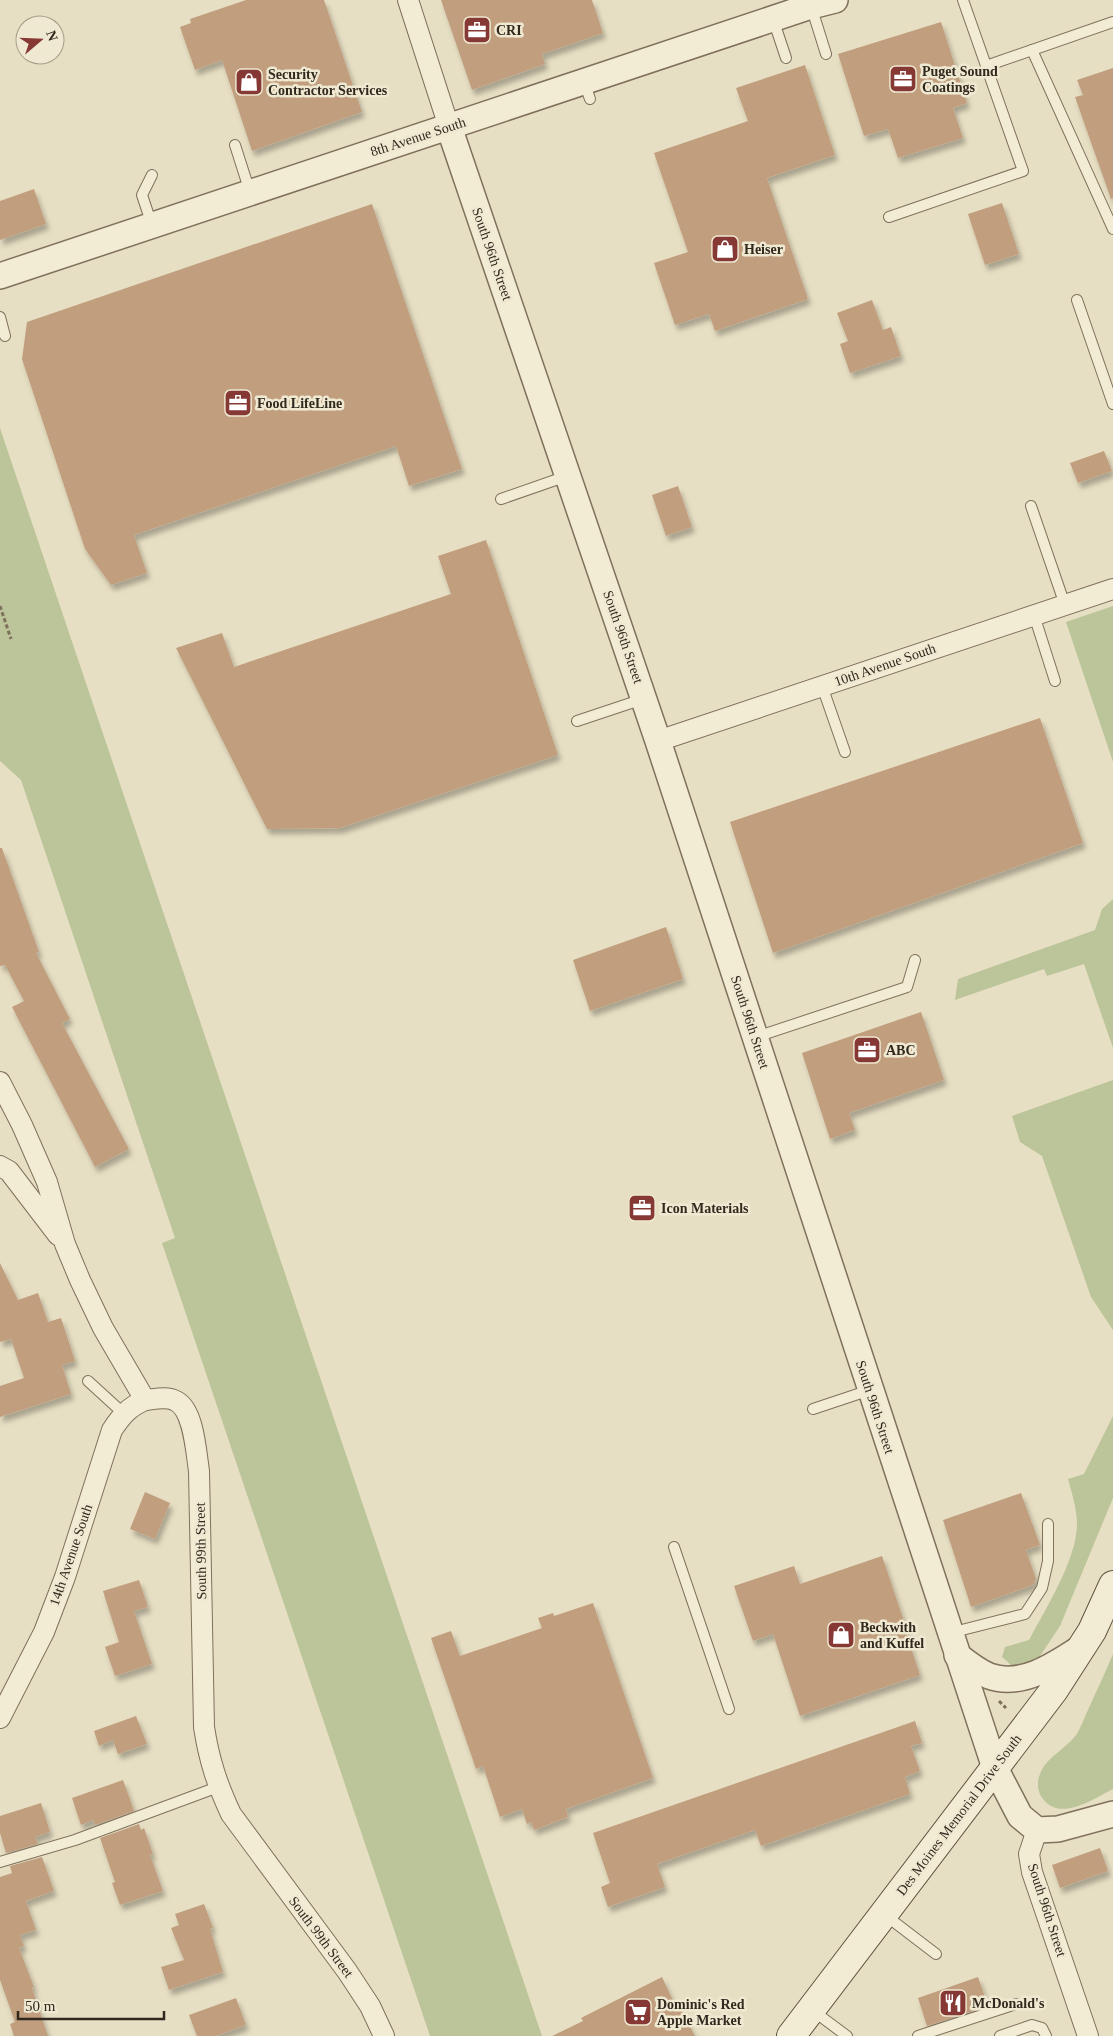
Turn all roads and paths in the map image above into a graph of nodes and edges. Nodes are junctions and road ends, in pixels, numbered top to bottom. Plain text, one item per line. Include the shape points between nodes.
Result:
1 (408, 0) edge
2 (835, 0) edge
3 (963, 0) edge
4 (811, 6) junction
5 (777, 15) junction
6 (1113, 22) edge
7 (1032, 50) junction
8 (826, 54) dead end
9 (786, 58) dead end
10 (986, 66) junction
11 (449, 127) junction
12 (235, 145) dead end
13 (152, 174) dead end
14 (251, 193) junction
15 (889, 218) dead end
16 (152, 225) junction
17 (1113, 229) edge
18 (0, 276) edge
19 (1078, 300) dead end
20 (0, 317) edge
21 (5, 336) dead end
22 (1113, 404) edge
23 (567, 476) junction
24 (501, 499) dead end
25 (1031, 506) dead end
26 (1113, 589) edge
27 (1065, 605) junction
28 (0, 606) edge
29 (1034, 615) junction
30 (11, 639) dead end
31 (1056, 681) dead end
32 (822, 686) junction
33 (643, 698) junction
34 (577, 721) dead end
35 (658, 741) junction
36 (845, 752) dead end
37 (915, 960) dead end
38 (754, 1037) junction
39 (0, 1082) edge
40 (0, 1166) edge
41 (64, 1244) junction
42 (88, 1381) dead end
43 (870, 1390) junction
44 (145, 1400) junction
45 (814, 1409) dead end
46 (123, 1413) junction
47 (1048, 1524) dead end
48 (674, 1547) dead end
49 (1113, 1585) edge
50 (953, 1644) junction
51 (1082, 1647) junction
52 (997, 1699) dead end
53 (1006, 1708) dead end
54 (730, 1709) dead end
55 (0, 1718) edge
56 (995, 1768) junction
57 (218, 1787) junction
58 (1113, 1814) edge
59 (1037, 1830) junction
60 (0, 1862) edge
61 (884, 1914) junction
62 (936, 1954) dead end
63 (1016, 2004) dead end
64 (811, 2010) junction
65 (384, 2036) edge
66 (791, 2036) edge
67 (847, 2036) edge
68 (918, 2036) edge
69 (1000, 2036) edge
70 (1046, 2036) edge
71 (1088, 2036) edge

1 - 11 street, South 96th Street
2 - 4 street, 8th Avenue South
3 - 10 lane
4 - 5 street, 8th Avenue South
4 - 8 lane
5 - 9 lane
5 - 11 street, 8th Avenue South via 587,91
6 - 7 lane
7 - 10 lane
7 - 17 lane
10 - 15 lane via 1023,171
11 - 14 street, 8th Avenue South
11 - 23 street, South 96th Street
12 - 14 lane
13 - 16 lane via 142,195
14 - 16 street, 8th Avenue South
16 - 18 street, 8th Avenue South
19 - 22 lane
20 - 21 lane
23 - 24 lane
23 - 33 street, South 96th Street
25 - 27 lane
26 - 27 street, 10th Avenue South
27 - 29 street, 10th Avenue South
28 - 30 path
29 - 31 lane
29 - 32 street, 10th Avenue South
32 - 35 street, 10th Avenue South
32 - 36 lane
33 - 34 lane
33 - 35 street, South 96th Street
35 - 38 street, South 96th Street
37 - 38 lane via 907,987
38 - 43 street, South 96th Street
39 - 41 street via 47,1182
40 - 41 street via 9,1172
41 - 44 street via 103,1328
42 - 46 lane
43 - 45 lane
43 - 50 street, South 96th Street
44 - 46 street, 14th Avenue South
44 - 57 street, South 99th Street via 176,1400 185,1409 194,1436 199,1471 204,1727
46 - 55 street, 14th Avenue South via 112,1430 44,1632
47 - 50 lane via 1048,1561 1042,1588 1025,1614
48 - 54 lane
49 - 51 main road, Des Moines Memorial Drive South
50 - 51 street via 976,1670 1000,1679 1048,1668
50 - 56 street, South 96th Street
51 - 56 main road, Des Moines Memorial Drive South
52 - 53 path
56 - 59 street, South 96th Street via 1020,1816
56 - 61 main road, Des Moines Memorial Drive South
57 - 60 lane via 75,1840
57 - 65 street, South 99th Street via 231,1814 347,1971 370,2006
58 - 59 street via 1058,1829
59 - 71 street, South 96th Street via 1029,1854 1032,1872
61 - 62 lane
61 - 64 main road, Des Moines Memorial Drive South
63 - 68 lane
64 - 66 main road, Des Moines Memorial Drive South
64 - 67 lane
69 - 70 lane via 1032,2025 1042,2028

